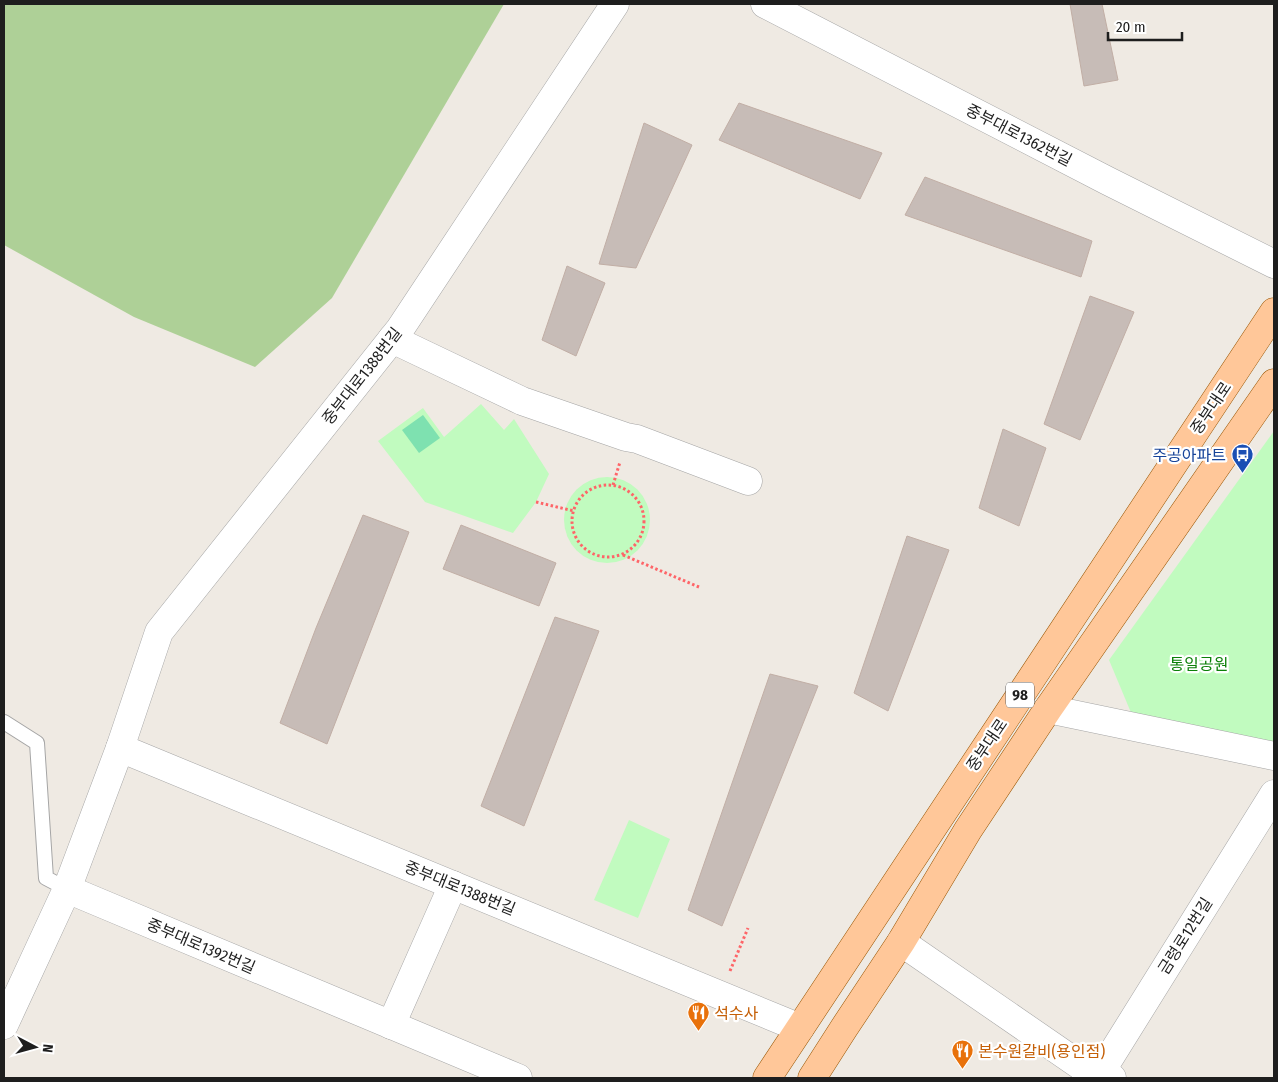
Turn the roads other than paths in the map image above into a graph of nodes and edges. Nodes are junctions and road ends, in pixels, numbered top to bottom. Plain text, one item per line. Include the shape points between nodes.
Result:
1 (615, 4) edge
2 (766, 4) edge
3 (1274, 264) edge
4 (1274, 312) edge
5 (392, 339) junction
6 (1274, 383) edge
7 (748, 481) dead end
8 (1048, 710) junction
9 (4, 722) edge
10 (120, 748) junction
11 (1274, 756) edge
12 (1274, 794) edge
13 (453, 886) junction
14 (67, 889) junction
15 (901, 942) junction
16 (4, 1025) edge
17 (391, 1025) junction
18 (800, 1028) junction
19 (479, 1071) edge
20 (518, 1078) edge
21 (767, 1078) edge
22 (812, 1078) edge
23 (1102, 1078) edge

1 - 5 street, 중부대로1388번길
2 - 3 street, 중부대로1362번길
4 - 18 main road, 중부대로 / 98
5 - 7 street via 522,401 637,439
5 - 10 street, 중부대로1388번길 via 159,632
6 - 8 main road, 중부대로 / 98
8 - 11 street
8 - 15 main road, 중부대로 / 98 via 968,830
9 - 14 lane, 중부대로1392번길 via 37,743 46,878
10 - 13 street, 중부대로1388번길
10 - 14 street, 중부대로1388번길
12 - 23 street, 금령로12번길
13 - 17 street
13 - 18 street, 중부대로1388번길
14 - 16 street, 중부대로1388번길
14 - 17 street, 중부대로1392번길
15 - 22 main road, 중부대로 / 98
15 - 23 street
17 - 19 street, 중부대로1392번길
18 - 21 main road, 중부대로 / 98
19 - 20 street, 중부대로1392번길

